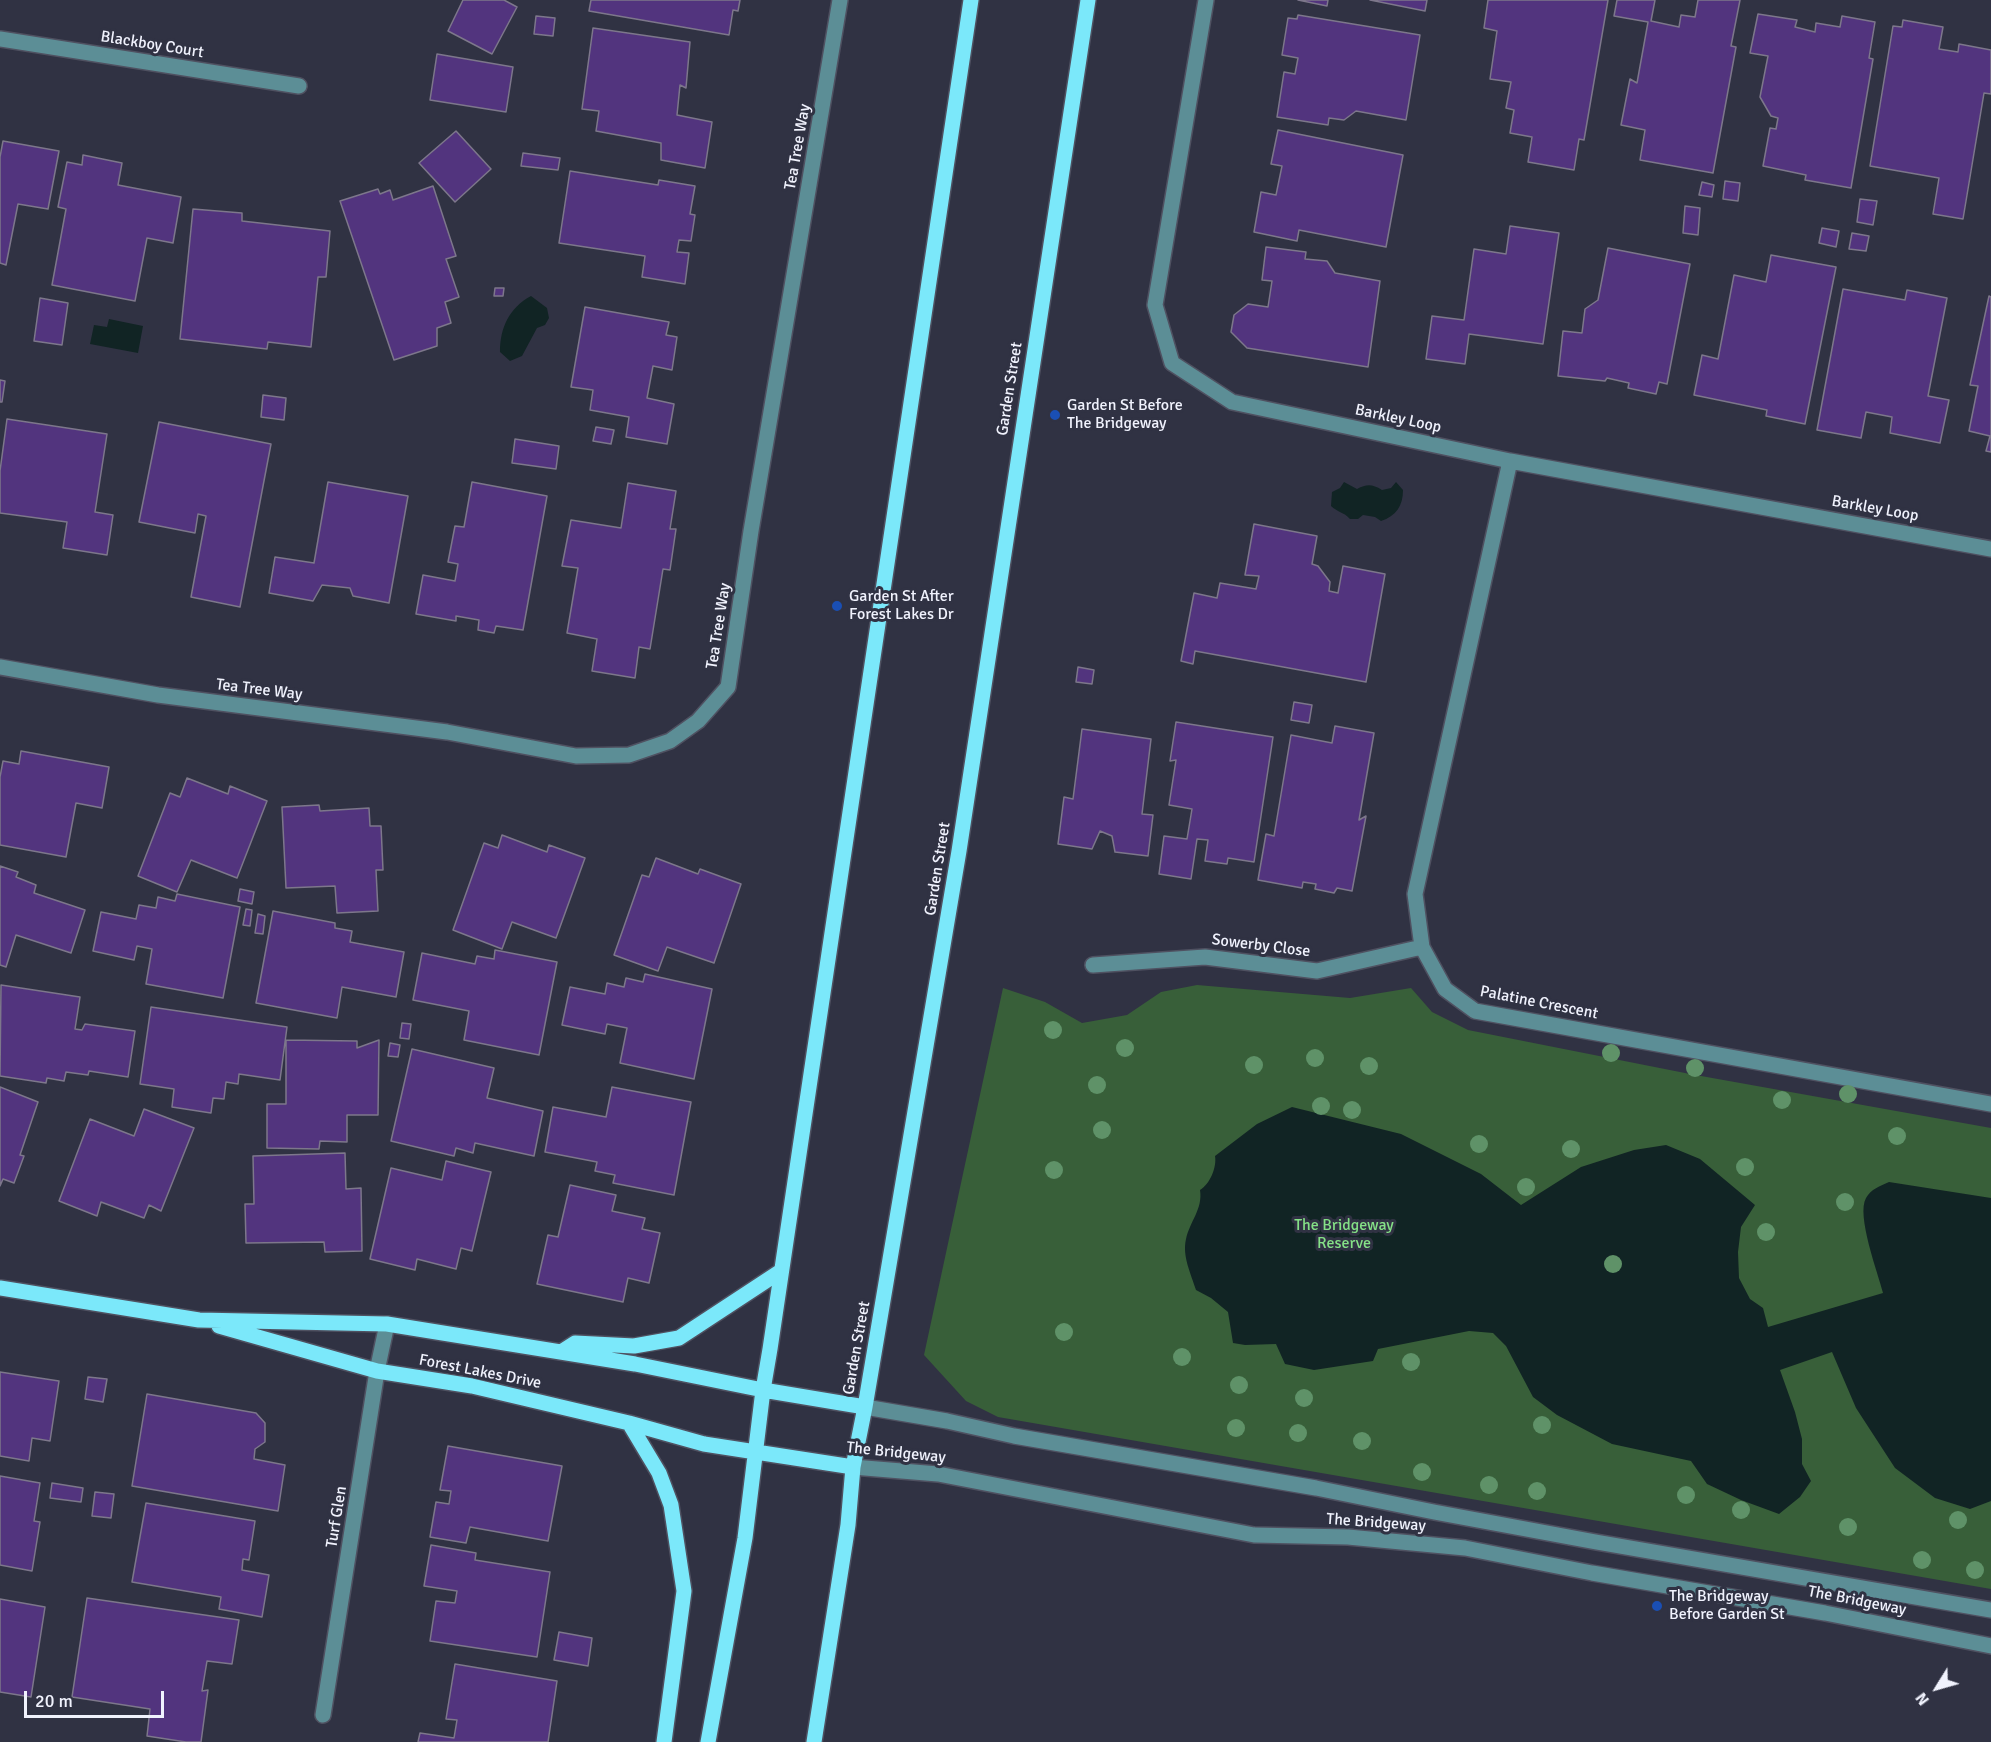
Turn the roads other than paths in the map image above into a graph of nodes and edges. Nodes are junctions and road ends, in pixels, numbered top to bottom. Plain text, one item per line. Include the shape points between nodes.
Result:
1 (840, 0) edge
2 (970, 0) edge
3 (1088, 0) edge
4 (1206, 0) edge
5 (0, 39) edge
6 (299, 86) dead end
7 (1510, 460) junction
8 (1991, 549) edge
9 (0, 668) edge
10 (1422, 947) junction
11 (1093, 965) dead end
12 (1991, 1104) edge
13 (781, 1271) junction
14 (0, 1288) edge
15 (199, 1320) junction
16 (387, 1324) junction
17 (561, 1352) junction
18 (377, 1371) junction
19 (763, 1390) junction
20 (865, 1407) junction
21 (629, 1423) junction
22 (756, 1451) junction
23 (853, 1467) junction
24 (1991, 1610) edge
25 (1991, 1646) edge
26 (323, 1715) dead end
27 (664, 1742) edge
28 (708, 1742) edge
29 (814, 1742) edge

1 - 9 street, Tea Tree Way via 728,687 698,721 670,741 629,755 576,756 447,732 158,694
2 - 13 main road
3 - 20 main road, Garden Street via 957,863
4 - 7 street, Barkley Loop via 1155,305 1172,363 1232,402
5 - 6 street, Blackboy Court
7 - 8 street, Barkley Loop
7 - 10 street, Palatine Crescent via 1415,894
10 - 11 street, Sowerby Close via 1317,971 1205,957
10 - 12 street, Palatine Crescent via 1445,989 1475,1011
13 - 17 main road via 679,1338 634,1346 575,1343
13 - 19 main road
14 - 15 main road, Forest Lakes Drive
15 - 16 main road, Forest Lakes Drive
15 - 18 main road, Forest Lakes Drive
16 - 17 main road, Forest Lakes Drive
16 - 18 street, Turf Glen
17 - 19 main road, Forest Lakes Drive
18 - 21 main road, Forest Lakes Drive via 472,1386
18 - 26 street, Turf Glen
19 - 20 main road, The Bridgeway
19 - 22 main road
20 - 23 main road, Garden Street
20 - 24 street, The Bridgeway via 1596,1542
21 - 22 main road, Forest Lakes Drive via 704,1443
21 - 27 main road via 659,1473 671,1506 684,1591
22 - 23 main road, The Bridgeway
22 - 28 main road via 745,1538
23 - 25 street, The Bridgeway via 938,1474 1254,1535 1348,1537 1465,1548
23 - 29 main road, Garden Street via 848,1525

